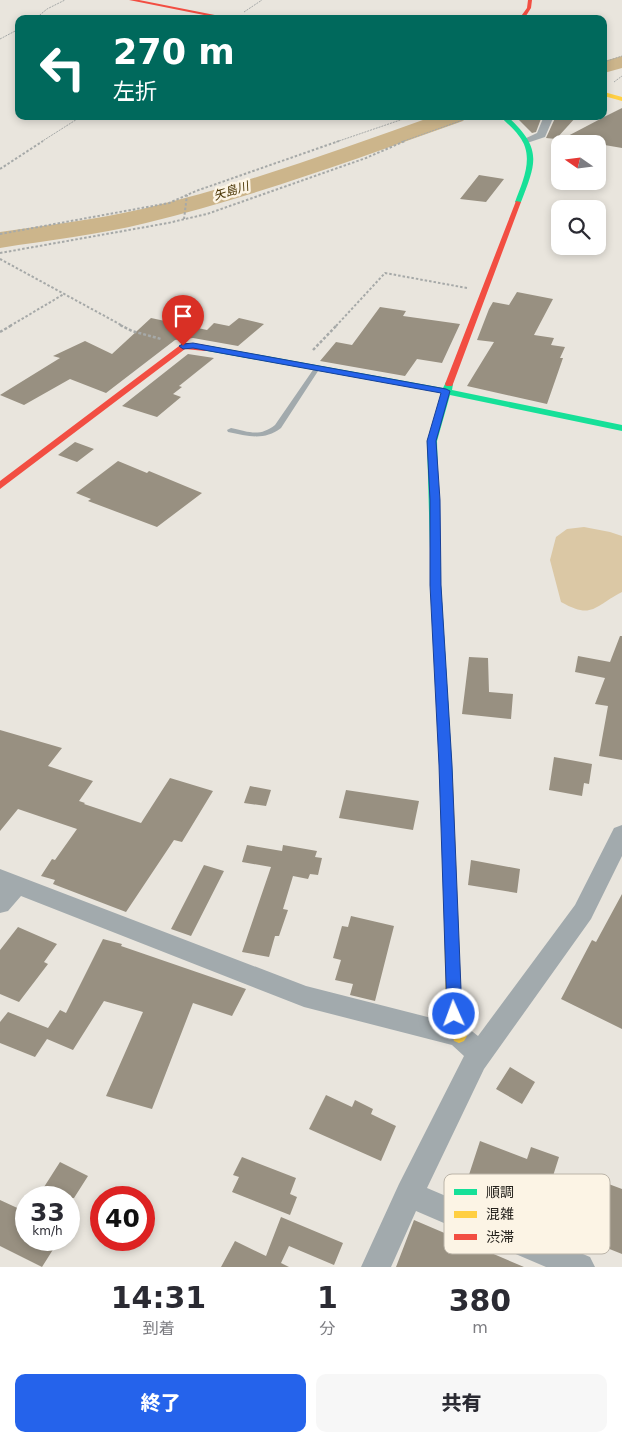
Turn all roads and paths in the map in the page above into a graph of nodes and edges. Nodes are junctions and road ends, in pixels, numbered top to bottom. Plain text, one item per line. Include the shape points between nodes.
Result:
1 (65, 0) edge
2 (131, 0) edge
3 (262, 0) edge
4 (530, 0) edge
5 (40, 15) edge
6 (229, 15) edge
7 (238, 15) edge
8 (524, 15) edge
9 (15, 31) edge
10 (0, 39) edge
11 (622, 56) edge
12 (607, 61) edge
13 (607, 95) edge
14 (622, 98) edge
15 (76, 120) edge
16 (401, 120) edge
17 (463, 120) edge
18 (508, 120) edge
19 (547, 120) edge
20 (527, 140) junction
21 (0, 169) edge
22 (187, 195) junction
23 (184, 220) junction
24 (0, 234) edge
25 (0, 253) edge
26 (0, 259) edge
27 (485, 291) junction
28 (64, 294) junction
29 (0, 332) edge
30 (183, 346) junction
31 (299, 365) junction
32 (317, 368) junction
33 (446, 391) junction
34 (622, 428) edge
35 (231, 430) dead end
36 (0, 486) edge
37 (622, 834) edge
38 (9, 881) edge
39 (0, 904) edge
40 (459, 1036) junction
41 (480, 1054) junction
42 (409, 1194) junction
43 (444, 1209) edge
44 (550, 1254) edge
45 (376, 1267) edge
46 (580, 1267) edge

1 - 5 path
2 - 6 street
3 - 7 path
4 - 8 street
9 - 10 path
11 - 12 path
13 - 14 street
15 - 21 path
16 - 22 path
17 - 23 path via 366,158
18 - 20 street
19 - 20 street via 541,136
20 - 27 street via 532,152 530,171
22 - 23 path
22 - 24 path via 135,210
23 - 25 path
26 - 28 path
27 - 31 path via 385,273
27 - 33 street
28 - 29 path
28 - 30 path via 132,331
30 - 31 street
30 - 36 street
31 - 32 street
32 - 33 street
32 - 35 lane via 272,432 250,436
33 - 34 street
33 - 40 street via 432,441 454,1014
37 - 41 street via 583,912
38 - 39 street
38 - 40 street via 304,996
40 - 41 street
41 - 42 street
42 - 43 street
42 - 45 street
44 - 46 street

